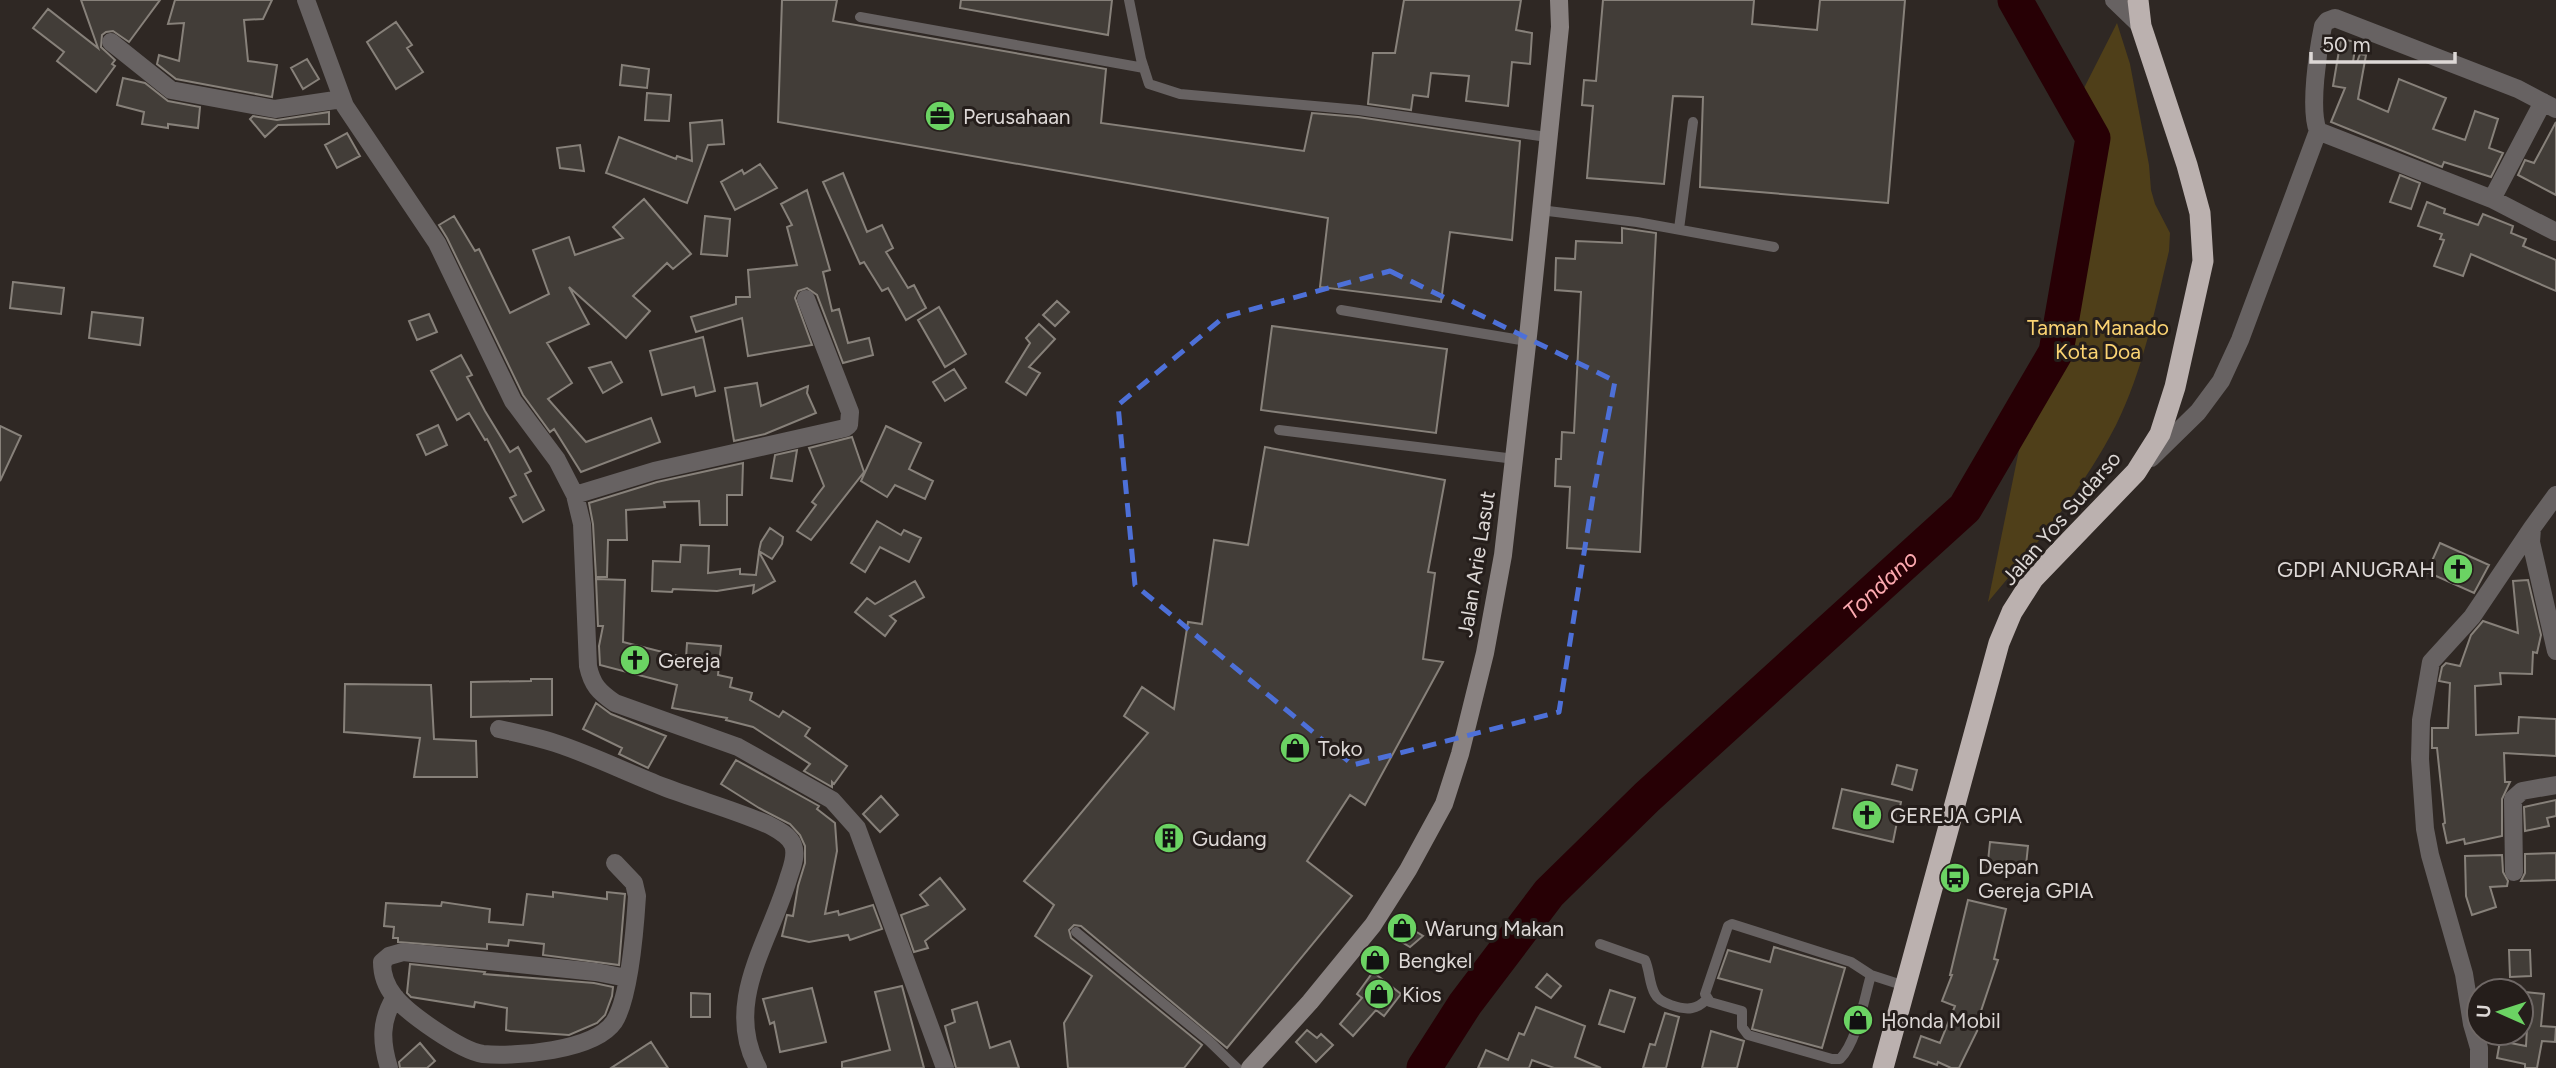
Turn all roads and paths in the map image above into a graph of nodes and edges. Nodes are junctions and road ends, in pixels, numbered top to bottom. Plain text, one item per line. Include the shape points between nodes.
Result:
1 (306, 0) edge
2 (1129, 0) edge
3 (1559, 0) edge
4 (2114, 0) edge
5 (2138, 0) edge
6 (860, 16) dead end
7 (2141, 26) junction
8 (111, 42) dead end
9 (1144, 68) junction
10 (342, 99) junction
11 (2550, 106) edge
12 (1693, 122) dead end
13 (2318, 131) junction
14 (1547, 137) junction
15 (2492, 200) junction
16 (1540, 210) junction
17 (1679, 229) junction
18 (2556, 232) edge
19 (1774, 247) dead end
20 (806, 299) dead end
21 (1341, 310) dead end
22 (1527, 341) junction
23 (1279, 430) dead end
24 (1515, 458) junction
25 (2136, 472) junction
26 (575, 495) junction
27 (2556, 495) edge
28 (2532, 528) junction
29 (2556, 651) edge
30 (499, 729) dead end
31 (2556, 785) edge
32 (615, 863) dead end
33 (2514, 873) dead end
34 (1076, 932) dead end
35 (1600, 944) dead end
36 (1871, 975) junction
37 (627, 978) junction
38 (1905, 986) junction
39 (395, 997) junction
40 (1706, 1000) junction
41 (389, 1068) edge
42 (758, 1068) edge
43 (945, 1068) edge
44 (1237, 1068) edge
45 (1251, 1068) edge
46 (1883, 1068) edge
47 (2479, 1068) edge

1 - 10 street
2 - 9 lane
3 - 14 main road, Jalan Arie Lasut
4 - 7 street
5 - 7 highway, Jalan Yos Sudarso
6 - 9 lane
7 - 25 highway, Jalan Yos Sudarso via 2200,213 2203,261 2175,387 2160,434
8 - 10 street via 171,90 275,109
9 - 14 lane via 1149,84 1180,94 1359,110
10 - 26 street via 436,243 513,401 557,460
11 - 13 street via 2518,89 2336,18 2327,21 2320,38 2314,105
11 - 15 street
12 - 17 lane
13 - 15 street
13 - 25 street via 2221,381 2198,412
14 - 16 main road, Jalan Arie Lasut
15 - 18 street
16 - 17 lane
16 - 22 main road, Jalan Arie Lasut
17 - 19 lane
20 - 26 street via 850,412 849,425 654,471
21 - 22 lane
22 - 24 main road, Jalan Arie Lasut
23 - 24 lane
24 - 45 main road, Jalan Arie Lasut via 1485,653 1444,804 1373,925
25 - 38 highway, Jalan Yos Sudarso via 2033,579 2012,612 1999,643
26 - 43 street via 582,524 585,645 597,692 614,703 738,747 832,800 857,828
27 - 28 street
28 - 29 street via 2531,549
28 - 47 street via 2472,617 2431,662 2421,720 2425,829 2464,974
30 - 42 street via 558,744 768,825 792,842 787,885 745,1002 749,1052
31 - 33 street via 2522,791 2513,799
32 - 37 street via 634,884 638,897
34 - 44 lane
35 - 40 lane via 1645,961 1658,999 1688,1009
36 - 38 lane
36 - 40 lane via 1851,962 1732,924
36 - 40 lane via 1854,1034 1840,1059 1748,1035 1742,1027 1742,1011
37 - 39 street via 404,953 382,962
37 - 39 street via 612,1024 590,1040 520,1053 481,1054 445,1038
38 - 46 highway, Jalan Yos Sudarso
39 - 41 street via 382,1026

